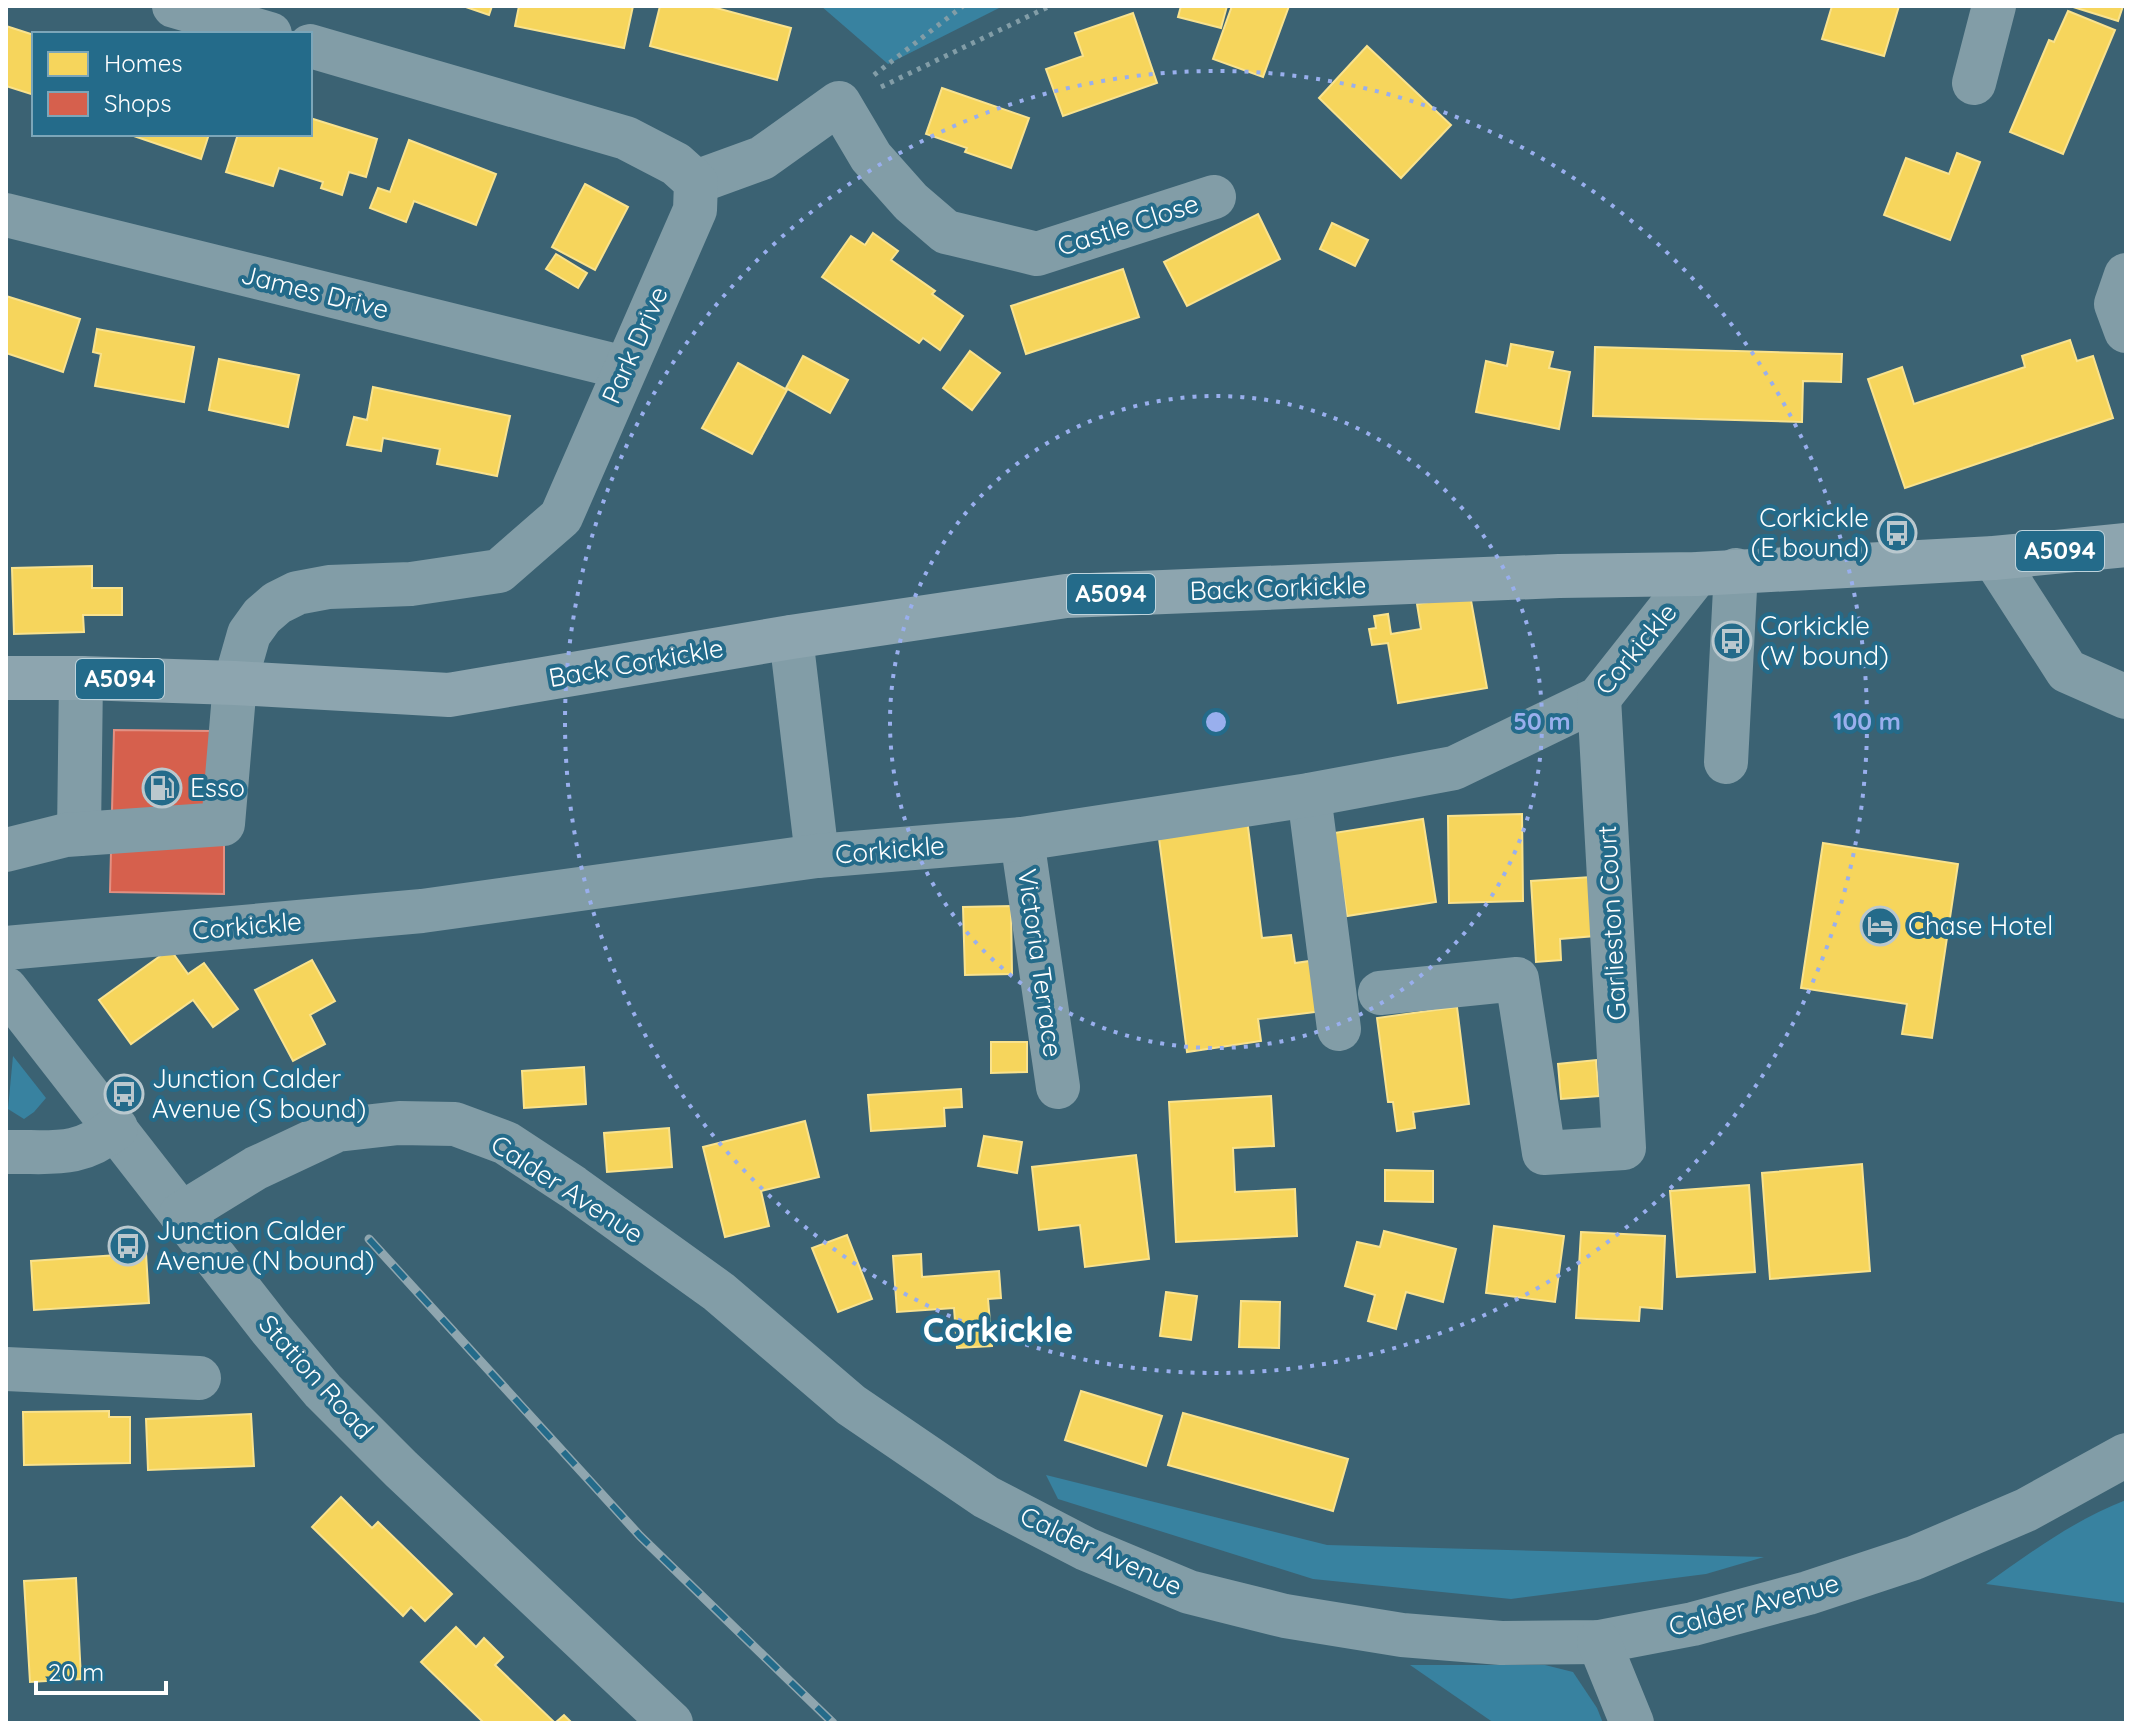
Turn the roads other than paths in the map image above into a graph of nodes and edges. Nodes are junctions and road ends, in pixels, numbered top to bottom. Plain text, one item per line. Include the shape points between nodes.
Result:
1 (174, 6) edge
2 (1994, 6) edge
3 (263, 32) edge
4 (312, 47) edge
5 (1974, 83) dead end
6 (696, 182) junction
7 (1214, 197) dead end
8 (6, 215) edge
9 (2126, 275) edge
10 (2126, 331) edge
11 (625, 368) junction
12 (2126, 545) edge
13 (1994, 558) junction
14 (1716, 572) junction
15 (791, 637) junction
16 (6, 678) edge
17 (81, 678) junction
18 (235, 683) junction
19 (2126, 697) edge
20 (1599, 698) junction
21 (1726, 762) dead end
22 (1309, 795) junction
23 (79, 834) junction
24 (1022, 839) junction
25 (6, 850) edge
26 (817, 856) junction
27 (6, 948) edge
28 (6, 989) edge
29 (1380, 993) dead end
30 (1339, 1029) dead end
31 (1058, 1087) dead end
32 (116, 1128) junction
33 (6, 1152) edge
34 (181, 1214) junction
35 (6, 1369) edge
36 (199, 1378) dead end
37 (2126, 1455) edge
38 (1599, 1642) junction
39 (671, 1723) edge
40 (1632, 1723) edge

1 - 3 street
2 - 5 street
4 - 6 street via 626,138 676,164
6 - 7 street, Castle Close via 762,158 839,103 871,157 946,232 1037,254
6 - 11 street, Park Drive via 695,210
8 - 11 street, James Drive
9 - 10 street via 2116,304
11 - 18 street, Park Drive via 561,517 499,571 297,593 269,610 249,634
12 - 13 main road, A5094
13 - 14 main road, Back Corkickle / A5094
13 - 19 street via 2067,671
14 - 15 main road, Back Corkickle / A5094 via 1066,596
14 - 20 street, Corkickle
14 - 21 street
15 - 18 main road, Back Corkickle / A5094 via 449,695
15 - 26 street
16 - 17 main road, A5094
17 - 18 main road, A5094
17 - 23 street
18 - 23 street, Park Drive via 223,824
20 - 22 street, Corkickle via 1454,768
20 - 29 street, Garlieston Court via 1624,1148 1544,1153 1517,979
22 - 24 street, Corkickle
22 - 30 street
23 - 25 street
24 - 26 street, Corkickle
24 - 31 street, Victoria Terrace
26 - 27 street, Corkickle via 422,911
28 - 32 street, Station Road
32 - 33 street via 77,1151
32 - 34 street, Station Road
34 - 38 street, Calder Avenue via 256,1168 337,1130 455,1124 506,1143 573,1187 719,1292 851,1405 986,1497 1086,1549 1189,1592 1285,1616 1402,1635 1501,1643
34 - 39 street, Station Road via 323,1391
35 - 36 street
37 - 38 street, Calder Avenue via 2026,1510 1914,1558 1707,1620
38 - 40 street

